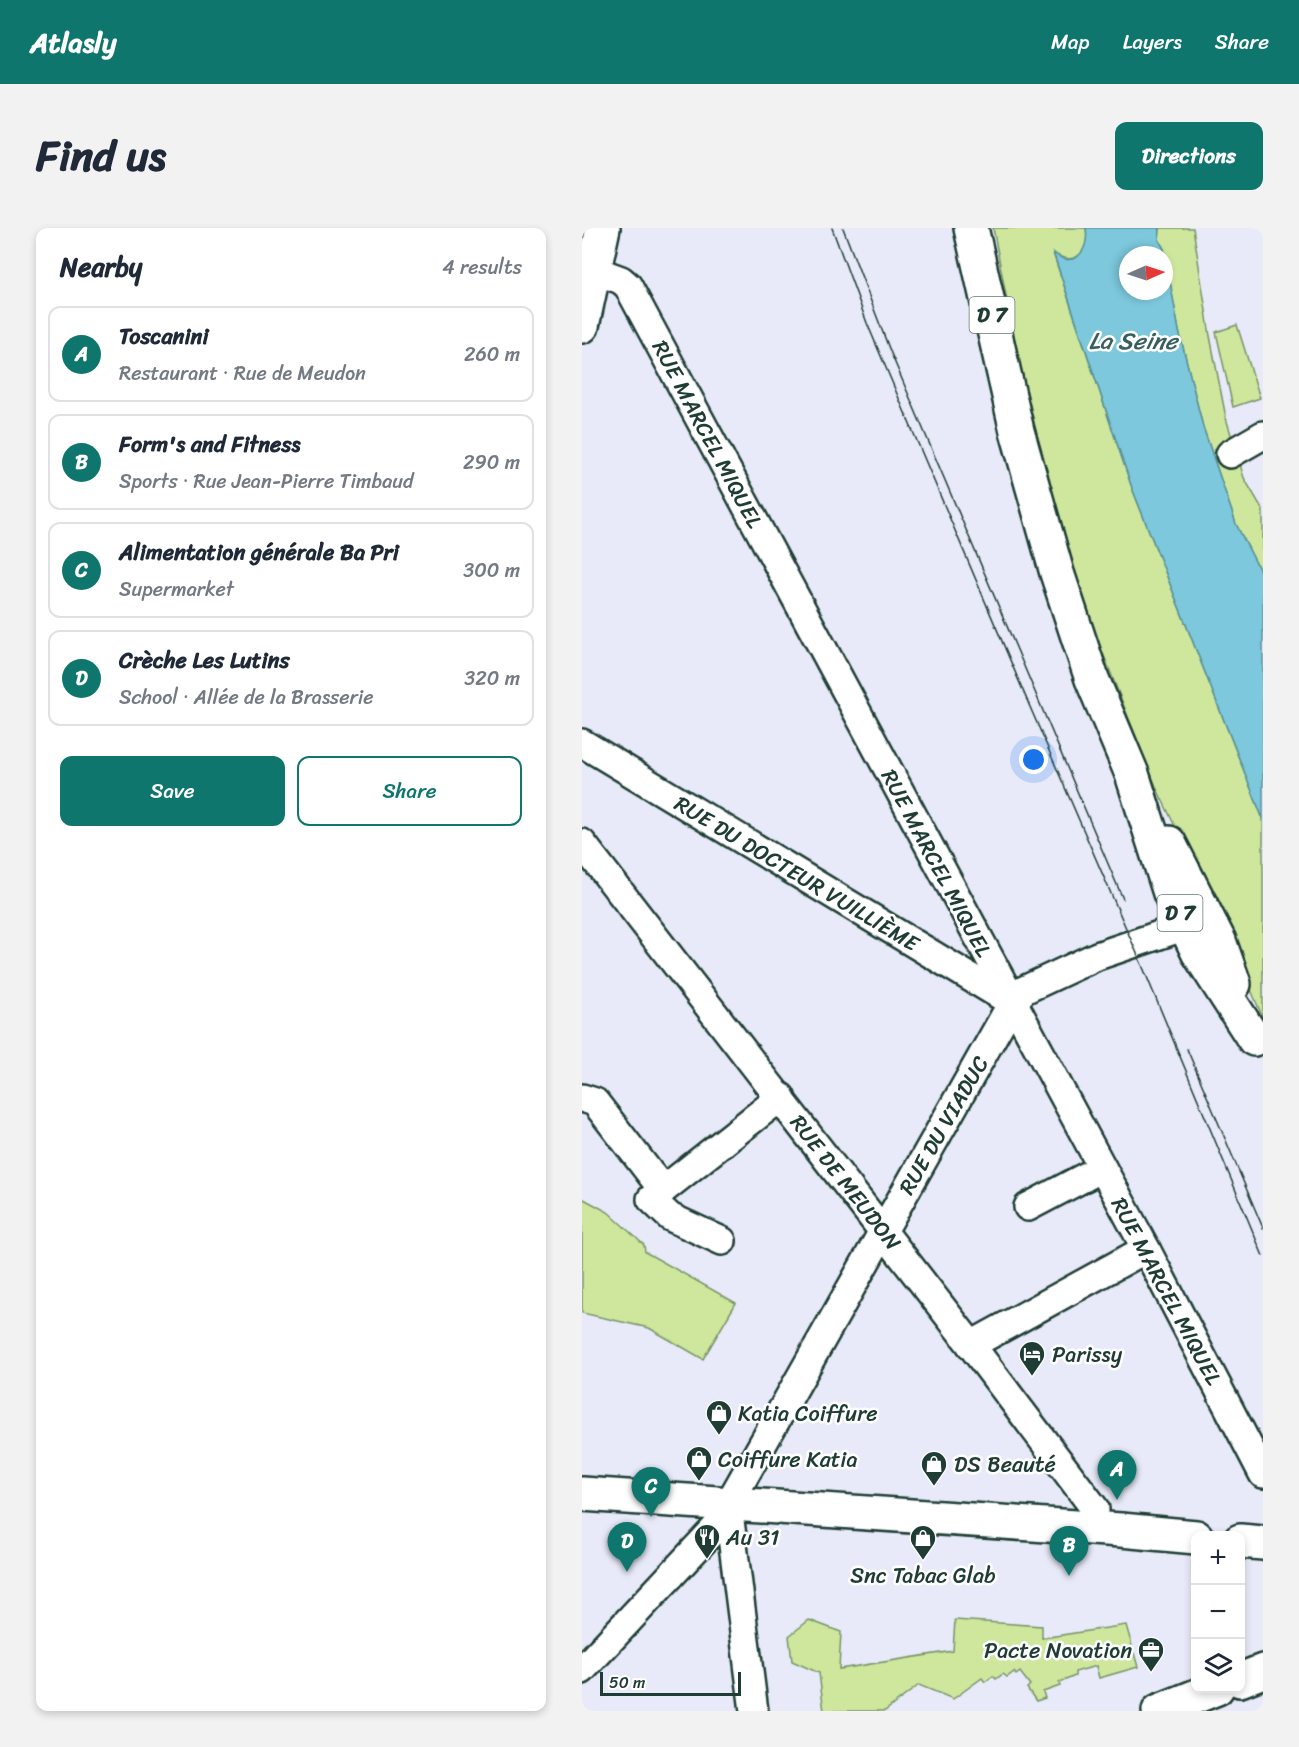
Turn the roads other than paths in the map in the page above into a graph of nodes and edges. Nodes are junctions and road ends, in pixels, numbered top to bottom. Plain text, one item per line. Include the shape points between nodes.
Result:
1 (603, 228) edge
2 (971, 228) edge
3 (978, 228) edge
4 (980, 261) junction
5 (589, 277) edge
6 (582, 326) edge
7 (1263, 435) edge
8 (1230, 454) dead end
9 (582, 743) edge
10 (582, 843) edge
11 (1196, 921) junction
12 (982, 946) junction
13 (955, 969) junction
14 (1012, 1003) junction
15 (1258, 1048) edge
16 (781, 1097) junction
17 (582, 1098) edge
18 (1102, 1168) junction
19 (663, 1190) junction
20 (1029, 1207) dead end
21 (883, 1230) junction
22 (722, 1241) dead end
23 (1146, 1249) junction
24 (971, 1345) junction
25 (1263, 1474) edge
26 (582, 1494) edge
27 (728, 1505) junction
28 (1094, 1528) junction
29 (1191, 1537) edge
30 (1245, 1541) edge
31 (1263, 1543) edge
32 (582, 1670) edge
33 (1263, 1671) edge
34 (1245, 1678) edge
35 (1202, 1699) edge
36 (754, 1711) edge
37 (1159, 1711) edge

1 - 5 main road
2 - 4 main road, D 7
3 - 4 main road, D 7
4 - 11 main road, D 7 via 1017,431 1057,573 1170,893
5 - 6 main road
5 - 12 street, RUE MARCEL MIQUEL via 615,277 628,286
7 - 8 street
9 - 13 street, RUE DU DOCTEUR VUILLIÈME
10 - 16 street, RUE DE MEUDON
11 - 14 street via 1097,956 1024,990
11 - 15 main road, D 7 via 1198,952
12 - 13 street via 972,962
12 - 14 street, RUE MARCEL MIQUEL
13 - 14 street, RUE DU DOCTEUR VUILLIÈME
14 - 18 street, RUE MARCEL MIQUEL
14 - 21 street, RUE DU VIADUC
16 - 19 street
16 - 21 street, RUE DE MEUDON
17 - 19 street via 595,1102
18 - 20 street
18 - 23 street, RUE MARCEL MIQUEL
19 - 22 street via 651,1199 670,1218
21 - 24 street, RUE DE MEUDON
21 - 27 street, RUE DU VIADUC
23 - 24 street
23 - 25 street, RUE MARCEL MIQUEL
24 - 28 street, RUE DE MEUDON via 1095,1509
26 - 27 main road
27 - 28 main road
27 - 32 street, RUE DU VIADUC via 722,1521
27 - 36 street
28 - 29 main road
30 - 31 main road
33 - 34 main road
35 - 37 main road

